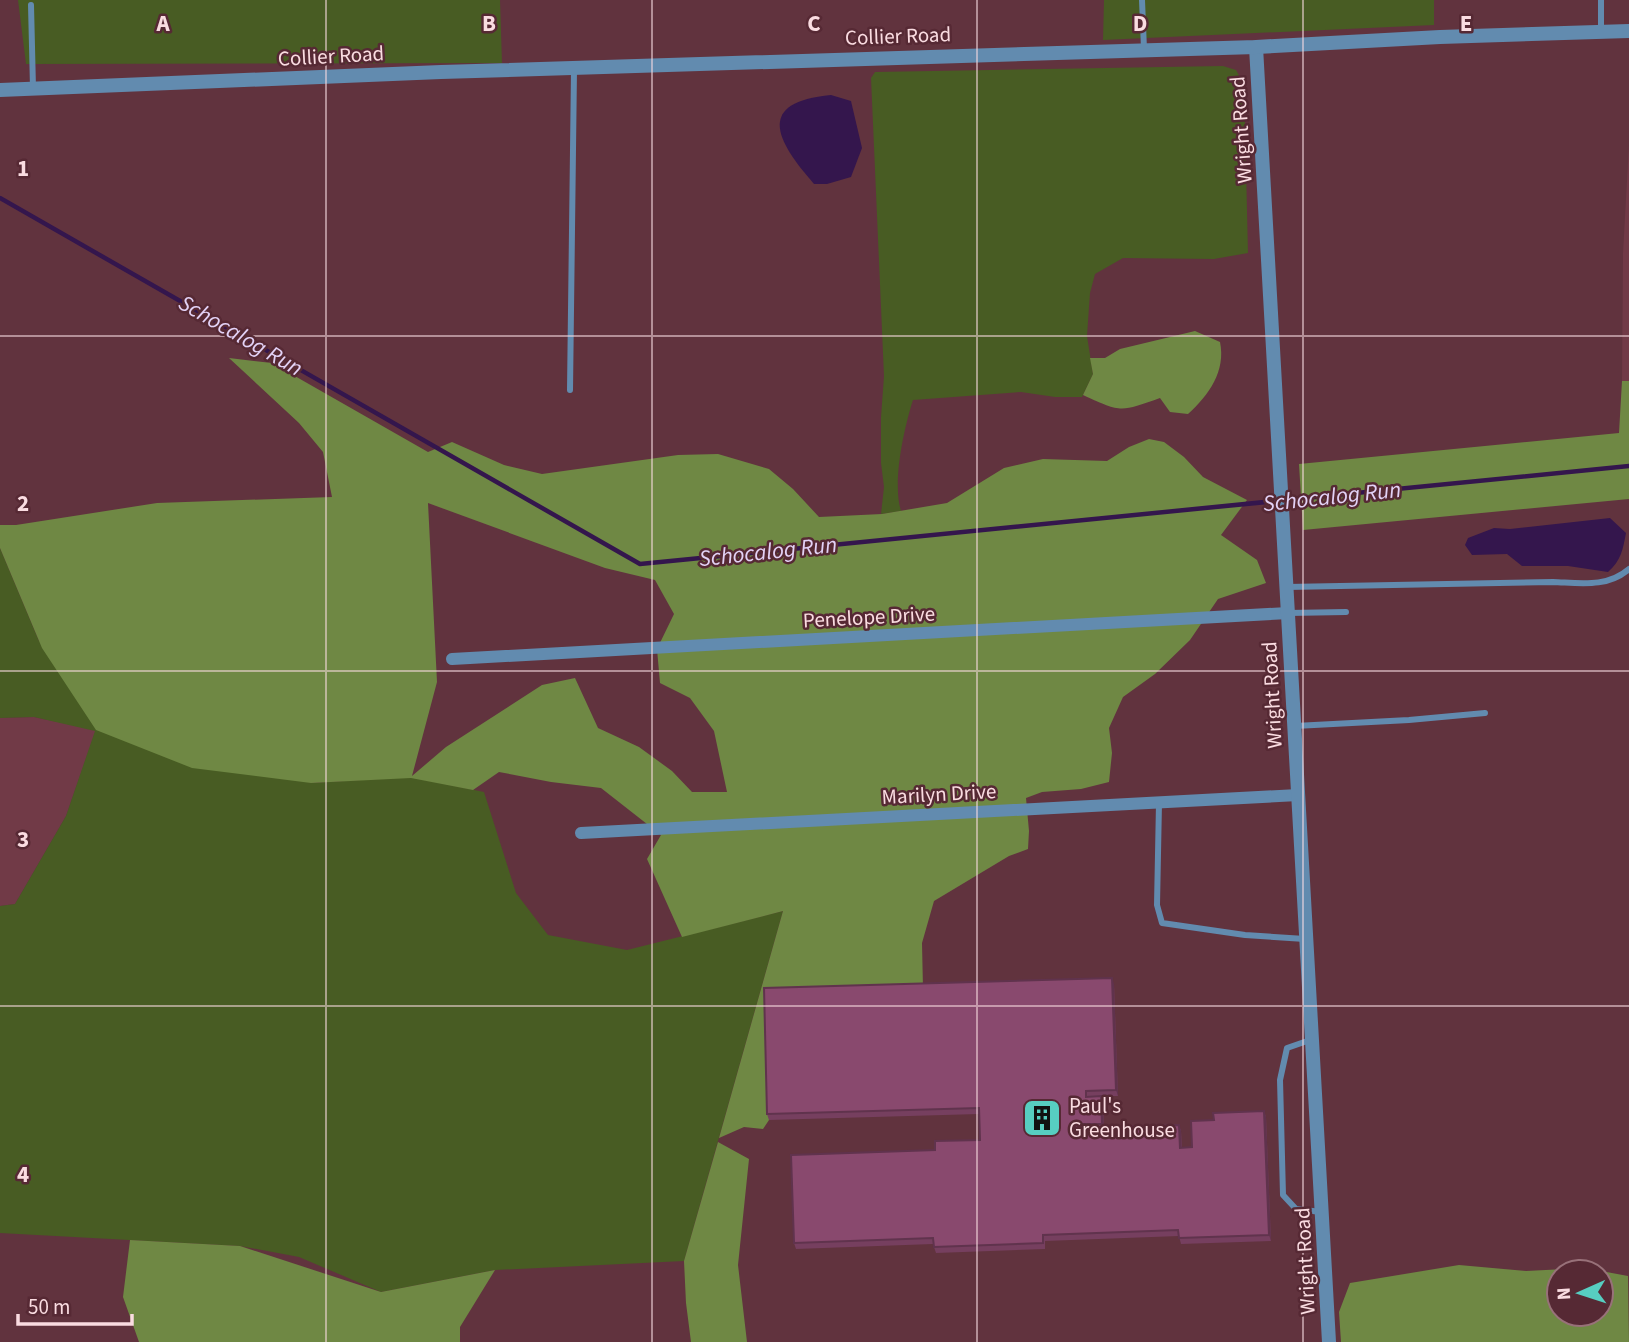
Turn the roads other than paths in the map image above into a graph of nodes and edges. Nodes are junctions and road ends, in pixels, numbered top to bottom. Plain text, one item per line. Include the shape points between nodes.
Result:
1 (1142, 0) edge
2 (1601, 0) edge
3 (31, 5) dead end
4 (1629, 31) edge
5 (1601, 32) junction
6 (1256, 47) junction
7 (1144, 49) junction
8 (574, 68) junction
9 (0, 90) edge
10 (33, 90) junction
11 (569, 390) dead end
12 (1629, 569) edge
13 (1287, 587) junction
14 (1346, 612) dead end
15 (1289, 613) junction
16 (452, 660) dead end
17 (1485, 713) dead end
18 (1295, 726) junction
19 (1298, 795) junction
20 (1159, 802) junction
21 (581, 833) dead end
22 (1307, 939) junction
23 (1313, 1039) junction
24 (1323, 1212) junction
25 (1329, 1342) edge

1 - 7 lane
2 - 5 lane
3 - 10 lane
4 - 5 street, Collier Road
5 - 6 street, Collier Road
6 - 7 street, Collier Road
6 - 13 street, Wright Road
7 - 8 street, Collier Road
8 - 10 street, Collier Road
8 - 11 lane
9 - 10 street, Collier Road
12 - 13 lane via 1617,579 1596,583
13 - 15 street, Wright Road
14 - 15 lane
15 - 16 street, Penelope Drive
15 - 18 street, Wright Road
17 - 18 lane
18 - 19 street, Wright Road
19 - 20 street, Marilyn Drive
19 - 22 street, Wright Road
20 - 21 street, Marilyn Drive
20 - 22 lane via 1157,905 1162,923
22 - 23 street, Wright Road
23 - 24 street, Wright Road
23 - 24 lane via 1287,1048 1280,1080 1283,1195 1296,1209
24 - 25 street, Wright Road

